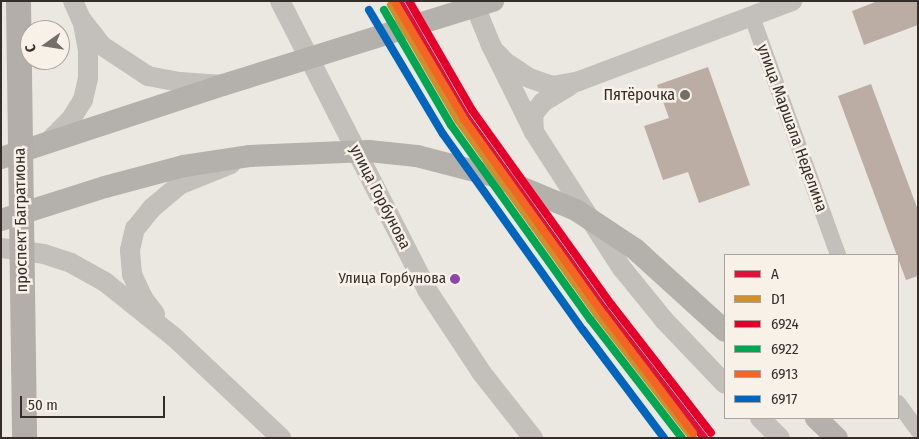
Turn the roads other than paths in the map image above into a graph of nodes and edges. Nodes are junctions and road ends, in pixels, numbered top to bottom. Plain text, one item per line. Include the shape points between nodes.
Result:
1 (18, 1) edge
2 (280, 1) edge
3 (473, 1) edge
4 (493, 1) edge
5 (792, 1) edge
6 (749, 9) edge
7 (77, 10) edge
8 (491, 45) junction
9 (578, 80) junction
10 (223, 85) junction
11 (534, 132) junction
12 (47, 143) junction
13 (250, 156) junction
14 (1, 158) edge
15 (1, 220) edge
16 (1, 248) edge
17 (838, 254) edge
18 (724, 330) edge
19 (174, 336) junction
20 (724, 383) edge
21 (899, 404) edge
22 (761, 419) edge
23 (817, 419) edge
24 (918, 431) edge
25 (24, 438) edge
26 (281, 438) edge
27 (533, 438) edge
28 (780, 438) edge
29 (837, 438) edge

1 - 25 main road, проспект Багратиона, bridge
2 - 27 street, улица Горбунова via 428,290 481,372
3 - 8 street
4 - 10 main road, bridge
5 - 6 street
6 - 9 street
6 - 17 street, улица Маршала Неделина
7 - 10 street via 101,45 148,76
7 - 12 street via 88,50 88,82 71,119
8 - 9 street via 504,61 529,78 552,86
8 - 11 street
9 - 11 street via 543,102 532,114
10 - 12 main road
11 - 20 street via 621,267 664,320
12 - 14 main road
13 - 15 main road via 184,166
13 - 18 main road, bridge via 369,150 417,156 494,176 576,210 635,249
13 - 19 street via 179,185 152,208 135,229 130,250 132,274 143,298
16 - 19 street via 44,254 71,263 105,282
19 - 26 street
21 - 24 street
22 - 28 street
23 - 29 main road

